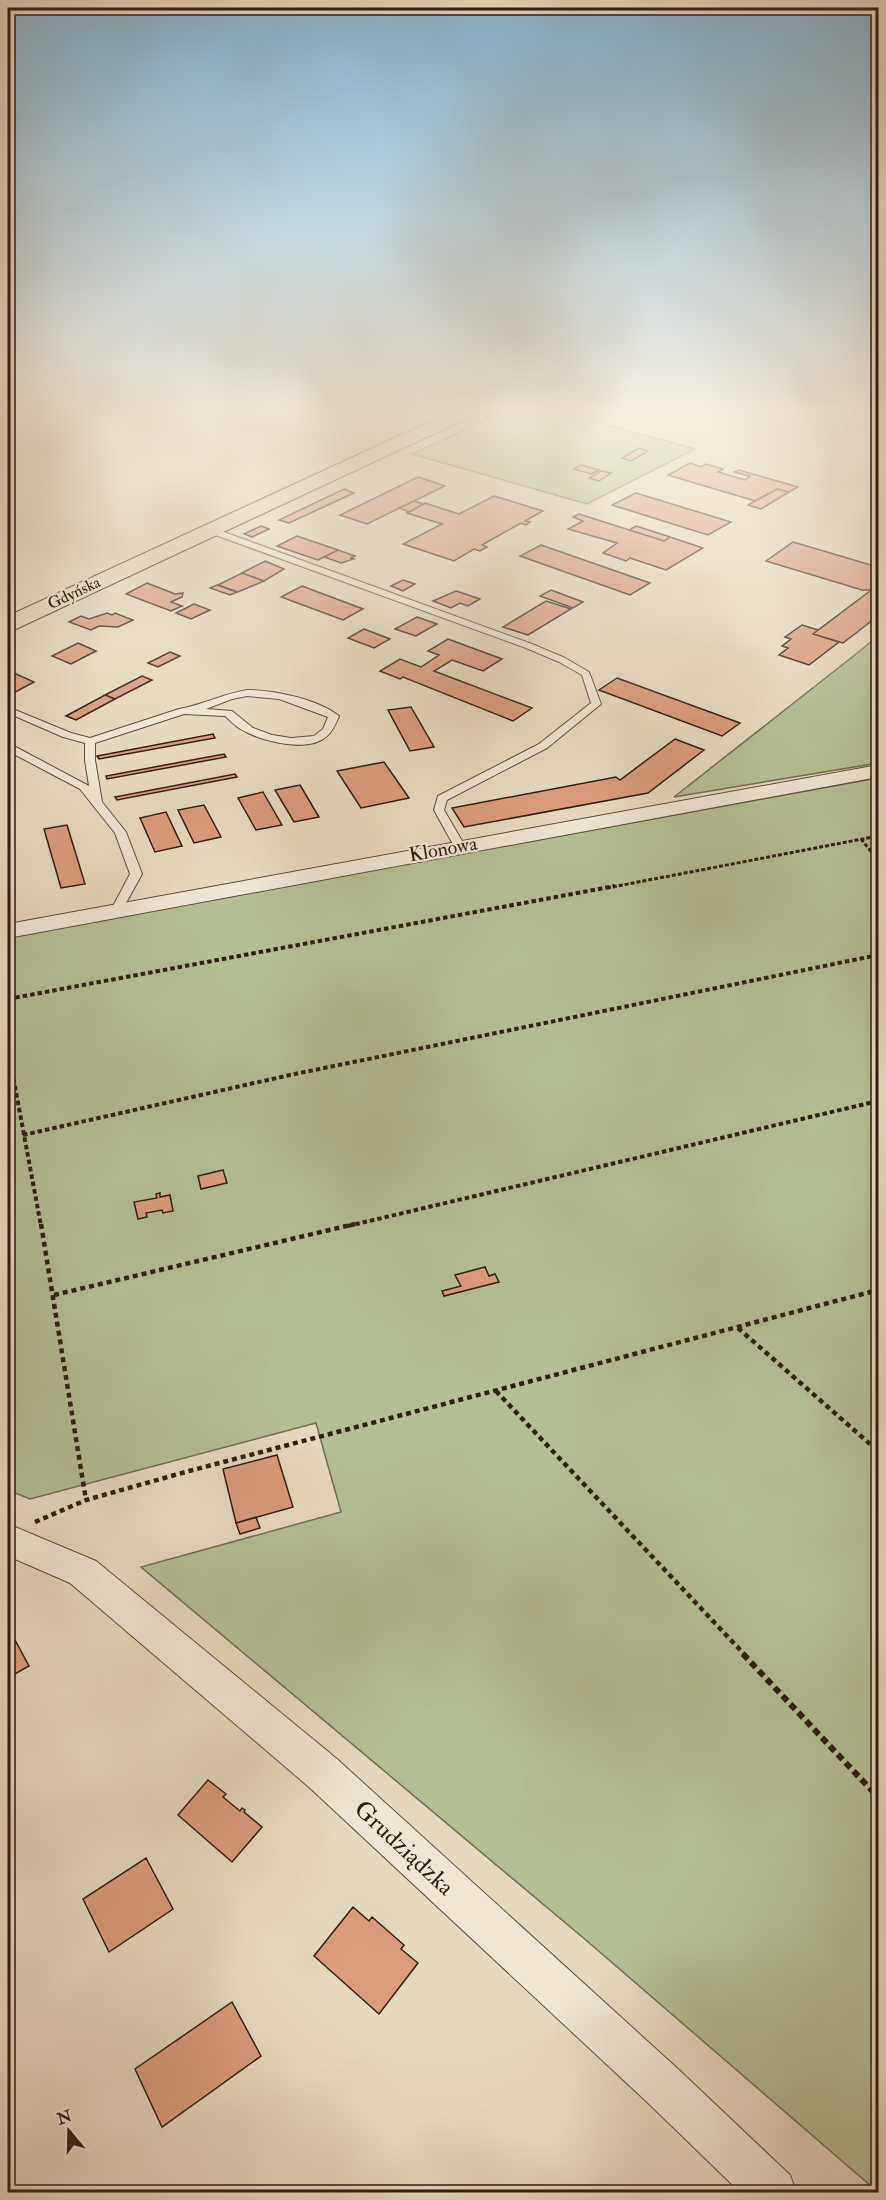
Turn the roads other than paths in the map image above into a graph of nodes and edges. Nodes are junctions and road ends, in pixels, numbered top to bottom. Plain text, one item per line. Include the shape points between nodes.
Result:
1 (245, 514) edge
2 (210, 530) junction
3 (8, 624) edge
4 (8, 710) edge
5 (192, 712) junction
6 (90, 741) junction
7 (8, 747) edge
8 (879, 771) edge
9 (97, 804) junction
10 (459, 846) junction
11 (117, 910) junction
12 (8, 931) edge
13 (17, 1533) edge
14 (773, 2193) edge

1 - 2 main road, Gdyńska
2 - 3 main road, Gdyńska
2 - 10 lane via 519,643 586,674 596,704 543,746 442,798 439,810
4 - 6 lane
5 - 5 lane via 209,702 240,693 278,693 334,716 328,731 317,739 293,742 265,737 242,727 228,713
5 - 6 lane via 183,711
6 - 9 lane
7 - 9 lane via 84,787
8 - 10 street, Klonowa
9 - 11 lane via 120,832 136,873
10 - 11 street, Klonowa
11 - 12 street, Klonowa
13 - 14 street, Grudziądzka via 83,1572 323,1773 662,2085

